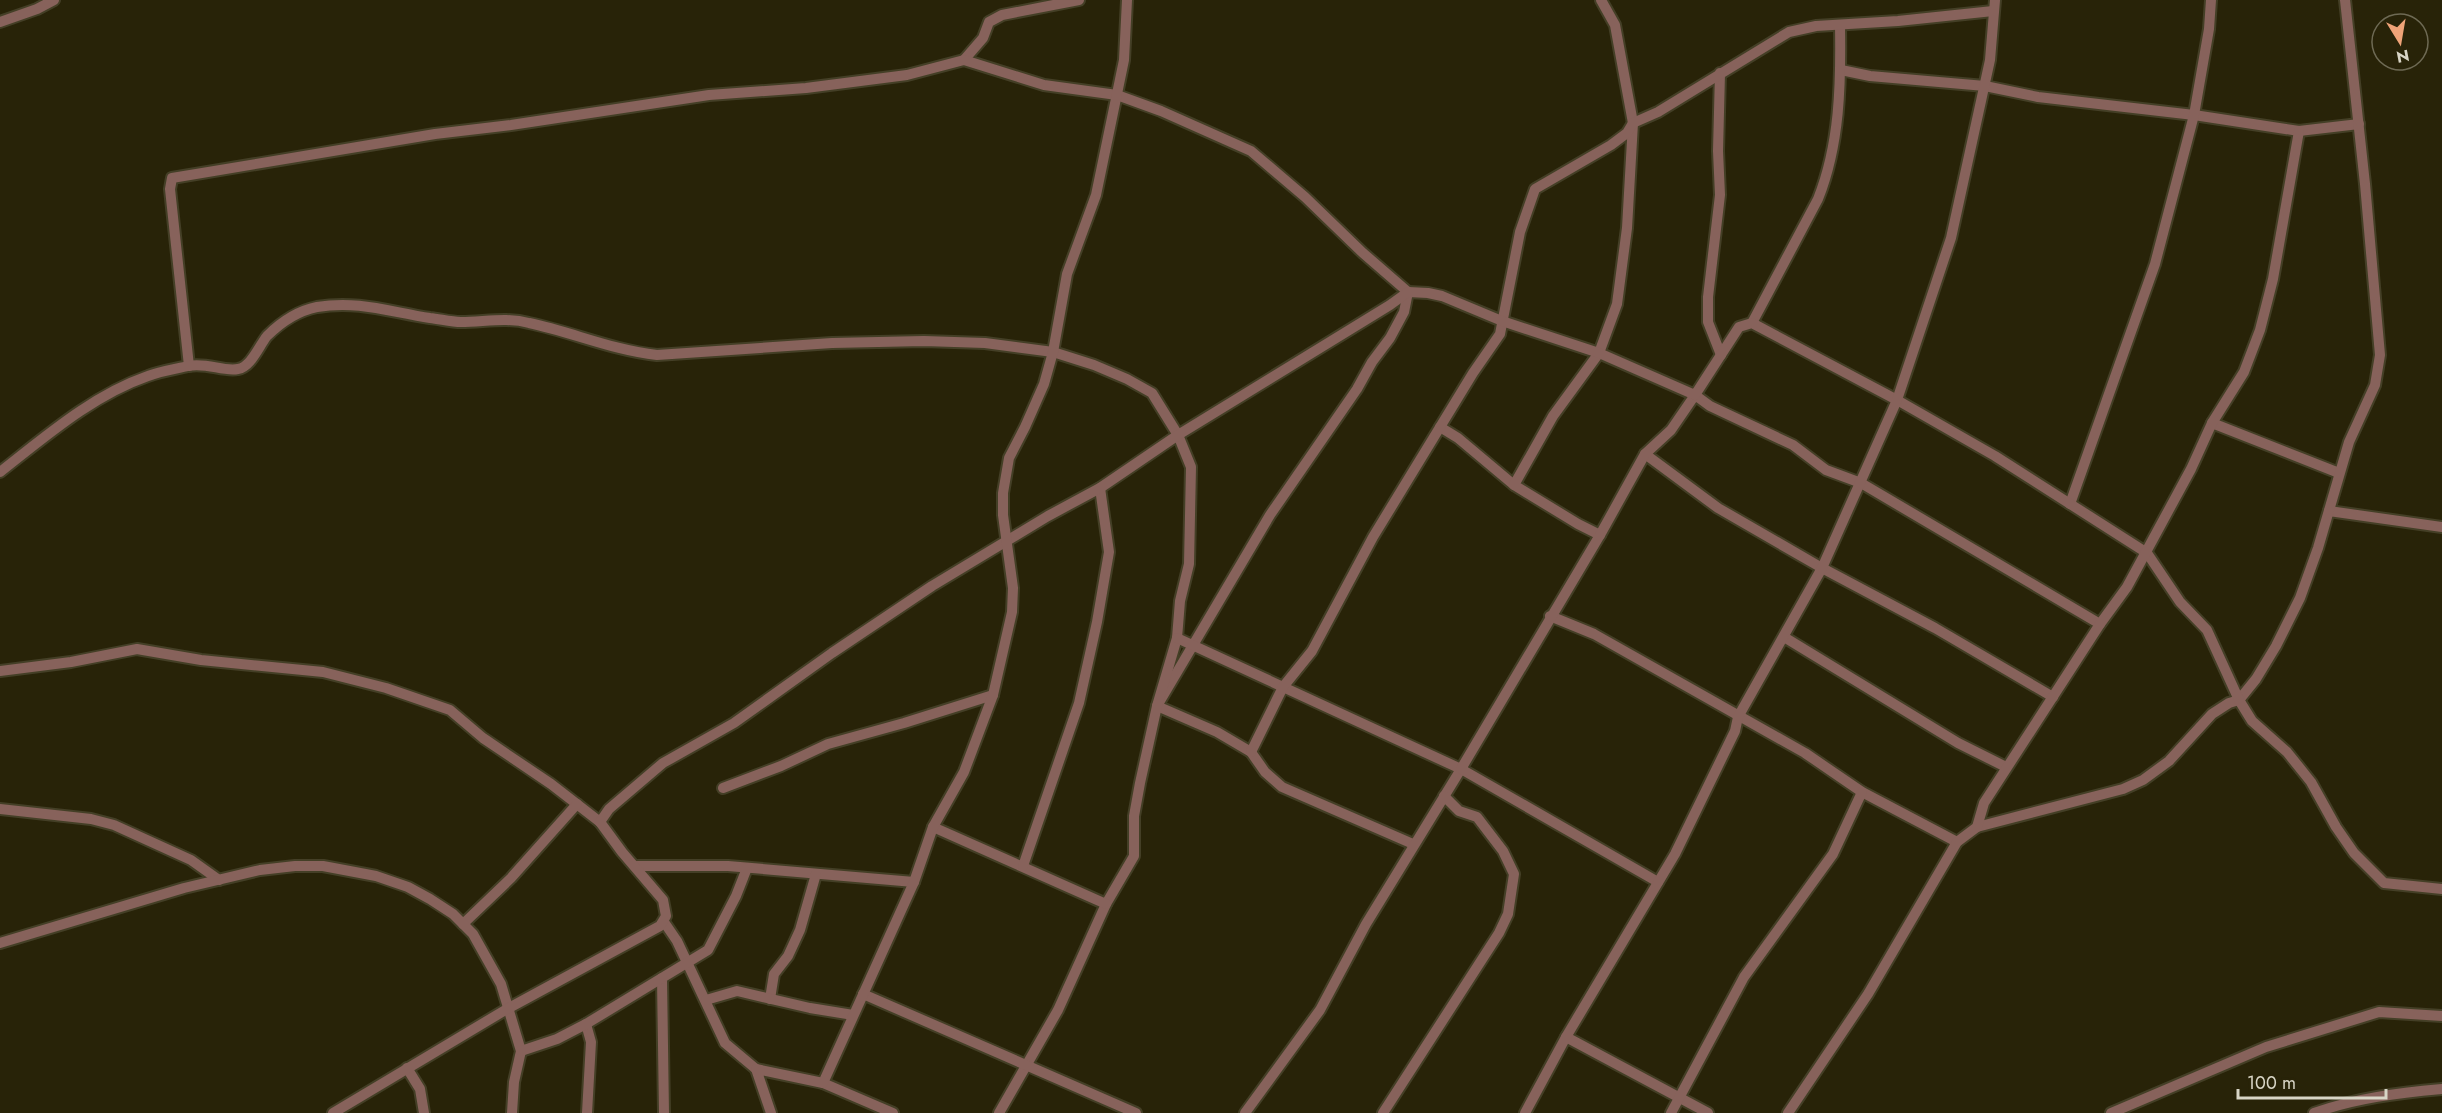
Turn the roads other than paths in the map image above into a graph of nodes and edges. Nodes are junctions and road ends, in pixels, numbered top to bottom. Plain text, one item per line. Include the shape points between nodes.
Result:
1 (54, 0) edge
2 (1079, 0) edge
3 (1127, 0) edge
4 (1601, 0) edge
5 (2211, 0) edge
6 (2345, 0) edge
7 (1994, 6) edge
8 (0, 22) edge
9 (1840, 25) junction
10 (964, 60) junction
11 (1841, 70) junction
12 (1720, 73) junction
13 (1985, 86) junction
14 (1117, 95) junction
15 (2194, 115) junction
16 (1633, 123) junction
17 (2359, 124) junction
18 (2299, 131) junction
19 (1408, 292) junction
20 (1502, 321) junction
21 (1752, 323) junction
22 (1053, 352) junction
23 (1599, 353) junction
24 (1721, 355) junction
25 (189, 366) junction
26 (1695, 395) junction
27 (1898, 400) junction
28 (2212, 423) junction
29 (1440, 427) junction
30 (1178, 435) junction
31 (1645, 454) junction
32 (0, 472) edge
33 (2338, 473) junction
34 (1861, 483) junction
35 (1514, 485) junction
36 (1100, 488) junction
37 (2070, 504) junction
38 (2329, 511) junction
39 (2442, 527) edge
40 (1600, 535) junction
41 (1007, 542) junction
42 (2147, 553) junction
43 (1822, 568) junction
44 (1550, 615) junction
45 (2100, 624) junction
46 (1785, 637) junction
47 (1177, 638) junction
48 (1192, 645) junction
49 (0, 671) edge
50 (1283, 687) junction
51 (993, 695) junction
52 (2053, 697) junction
53 (2239, 700) junction
54 (1157, 706) junction
55 (1738, 717) junction
56 (1251, 752) junction
57 (2006, 767) junction
58 (1461, 769) junction
59 (723, 788) dead end
60 (1862, 792) junction
61 (1444, 796) junction
62 (577, 804) junction
63 (0, 809) edge
64 (600, 822) junction
65 (933, 827) junction
66 (1977, 827) junction
67 (1957, 842) junction
68 (1413, 844) junction
69 (635, 866) junction
70 (1023, 866) junction
71 (747, 868) junction
72 (816, 874) junction
73 (219, 880) junction
74 (914, 882) junction
75 (1658, 882) junction
76 (2442, 890) edge
77 (1106, 904) junction
78 (664, 921) junction
79 (463, 924) junction
80 (0, 943) edge
81 (686, 964) junction
82 (662, 978) junction
83 (863, 994) junction
84 (770, 999) junction
85 (706, 1000) junction
86 (507, 1009) junction
87 (853, 1015) junction
88 (2442, 1016) edge
89 (586, 1024) junction
90 (1566, 1037) junction
91 (521, 1051) junction
92 (1028, 1066) junction
93 (407, 1068) junction
94 (756, 1069) junction
95 (823, 1083) junction
96 (2442, 1089) edge
97 (1679, 1096) junction
98 (333, 1113) edge
99 (424, 1113) edge
100 (512, 1113) edge
101 (587, 1113) edge
102 (664, 1113) edge
103 (771, 1113) edge
104 (893, 1113) edge
105 (999, 1113) edge
106 (1136, 1113) edge
107 (1245, 1113) edge
108 (1383, 1113) edge
109 (1525, 1113) edge
110 (1671, 1113) edge
111 (1708, 1113) edge
112 (1788, 1113) edge
113 (2111, 1113) edge
114 (2314, 1113) edge

1 - 8 street
2 - 10 street via 1002,15 989,22
3 - 14 street via 1124,60
4 - 16 street via 1615,26
5 - 15 street
6 - 17 street
7 - 9 street
7 - 13 street
9 - 11 street
9 - 12 street via 1789,32
10 - 14 street via 1044,85
10 - 25 street via 907,75 806,88 709,94 172,178
11 - 13 street
11 - 21 street via 1839,108 1825,182
12 - 16 street
12 - 24 street via 1720,195 1708,322
13 - 15 street via 2038,97
13 - 27 street via 1951,238
14 - 19 street via 1251,151
14 - 22 street via 1096,195 1067,274
15 - 18 street
15 - 37 street via 2155,264
16 - 20 street via 1611,145 1535,189 1520,232
16 - 23 street via 1627,228 1617,304
17 - 18 street
17 - 33 street via 2380,355 2375,385
18 - 28 street via 2260,330 2244,372
19 - 20 street via 1442,296
19 - 30 street
19 - 48 street via 1404,312 1358,389 1270,515
20 - 23 street
20 - 29 street via 1500,334
21 - 24 street via 1739,327
21 - 27 street
22 - 25 street via 986,343 924,341 657,355 629,351 528,322 460,322 381,307 341,305 306,310 287,318 248,364 238,369
22 - 30 street via 1094,365 1152,393
22 - 41 street via 1044,384 1009,458 1003,494
23 - 26 street
23 - 35 street via 1552,416
24 - 26 street
25 - 32 street via 149,376 97,401
26 - 31 street via 1671,430
26 - 34 street via 1793,445 1826,470
27 - 34 street
27 - 37 street
28 - 33 street
28 - 42 street
29 - 35 street
29 - 50 street via 1373,537 1312,651
30 - 36 street
30 - 47 street via 1191,467 1189,564 1180,600
31 - 40 street
31 - 43 street via 1718,508
33 - 38 street
34 - 43 street
34 - 45 street
35 - 40 street
36 - 41 street
36 - 70 street via 1109,552 1097,622 1079,703
37 - 42 street
38 - 39 street
38 - 53 street via 2300,598 2276,646
40 - 44 street
41 - 51 street via 1012,612
41 - 64 street via 932,586 734,723 663,763 609,809
42 - 45 street
42 - 53 street via 2180,602 2207,630
43 - 46 street
43 - 52 street
44 - 55 street via 1594,634
44 - 58 street
45 - 52 street
46 - 55 street
46 - 57 street via 1958,743
47 - 48 street
47 - 54 street
48 - 50 street
48 - 54 street
49 - 62 street via 137,649 201,660 323,672 450,710
50 - 56 street
50 - 58 street
51 - 59 street via 828,744
51 - 65 street via 964,772
52 - 57 street
53 - 66 street via 2212,714 2169,761 2143,780 2123,789
53 - 76 street via 2252,721 2287,752 2311,782 2336,827 2375,877 2390,885
54 - 56 street via 1218,732
54 - 77 street via 1134,816 1134,856
55 - 60 street via 1805,753
55 - 75 street via 1735,731
56 - 68 street via 1282,787
57 - 66 street via 1984,803
58 - 61 street
58 - 75 street
60 - 67 street
60 - 97 street via 1833,854 1744,977
61 - 68 street
61 - 108 street via 1459,811 1477,818 1503,851 1514,874 1508,914
62 - 64 street
62 - 79 street
63 - 73 street via 114,825 191,860
64 - 69 street
65 - 70 street
65 - 74 street
66 - 67 street
67 - 112 street via 1868,994
68 - 107 street via 1320,1010
69 - 71 street
69 - 78 street via 663,900
70 - 77 street
71 - 72 street
71 - 81 street via 708,950
72 - 74 street
72 - 84 street via 800,930 774,974
73 - 79 street via 295,866 352,871 408,887
73 - 80 street
74 - 83 street
75 - 90 street
77 - 92 street
78 - 81 street
78 - 86 street
79 - 86 street via 474,934 501,984
81 - 82 street
81 - 85 street
82 - 89 street
82 - 102 street
83 - 87 street
83 - 92 street
84 - 85 street via 737,991
84 - 87 street
85 - 94 street via 725,1042
86 - 91 street
86 - 93 street
87 - 95 street
88 - 113 street via 2379,1012 2266,1047
89 - 91 street
89 - 101 street via 591,1041
90 - 97 street
90 - 109 street
91 - 100 street
92 - 105 street
92 - 106 street
93 - 98 street
93 - 99 street via 420,1089
94 - 95 street
94 - 103 street
95 - 104 street
96 - 114 street via 2383,1095
97 - 110 street
97 - 111 street

